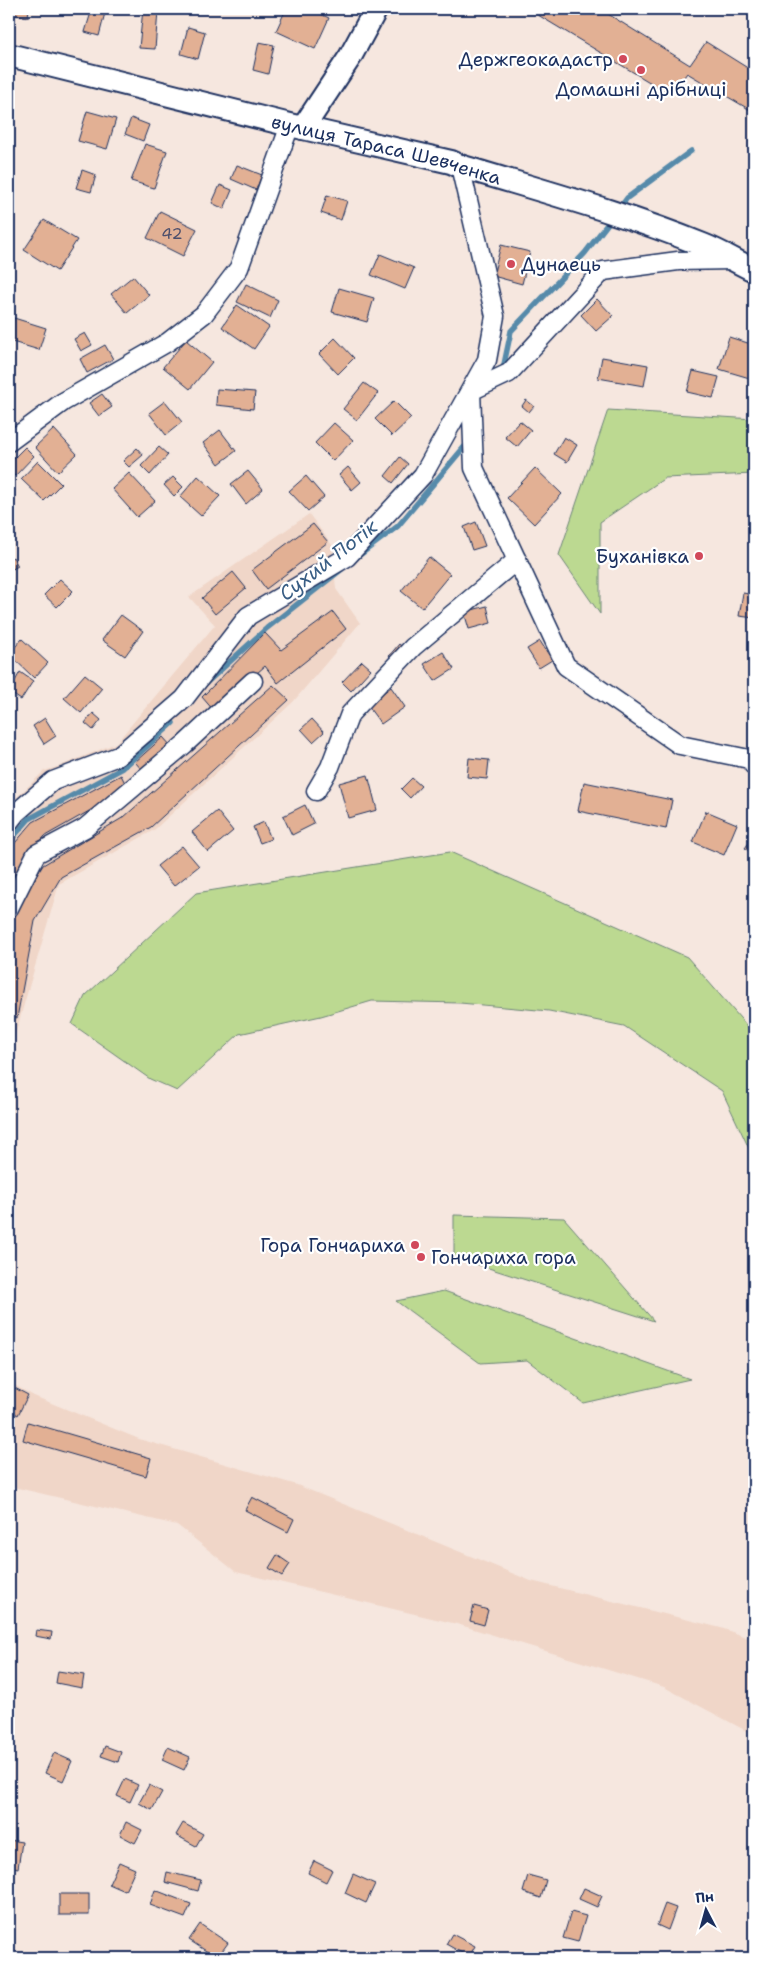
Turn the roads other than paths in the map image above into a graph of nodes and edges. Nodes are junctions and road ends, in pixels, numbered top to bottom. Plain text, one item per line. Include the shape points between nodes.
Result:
1 (376, 9) edge
2 (9, 55) edge
3 (297, 127) junction
4 (460, 166) junction
5 (732, 260) junction
6 (754, 270) edge
7 (471, 391) junction
8 (9, 442) edge
9 (517, 560) junction
10 (253, 681) dead end
11 (753, 758) edge
12 (316, 791) dead end
13 (9, 822) edge
14 (9, 908) edge

1 - 3 street via 350,57
2 - 3 street, вулиця Тараса Шевченка
3 - 4 street, вулиця Тараса Шевченка
3 - 8 street via 239,268 204,314 168,342 63,402
4 - 5 street, вулиця Тараса Шевченка via 665,230
4 - 7 street via 495,316 487,360
5 - 6 street, вулиця Тараса Шевченка
5 - 7 street via 678,261 603,271 509,373
7 - 9 street via 474,468
7 - 13 street via 423,475 347,557 248,616 184,699 118,756 54,782 16,812
9 - 11 street via 566,666 680,745
9 - 12 street via 413,646 350,714 330,767
10 - 14 street via 185,744 85,828 36,854

